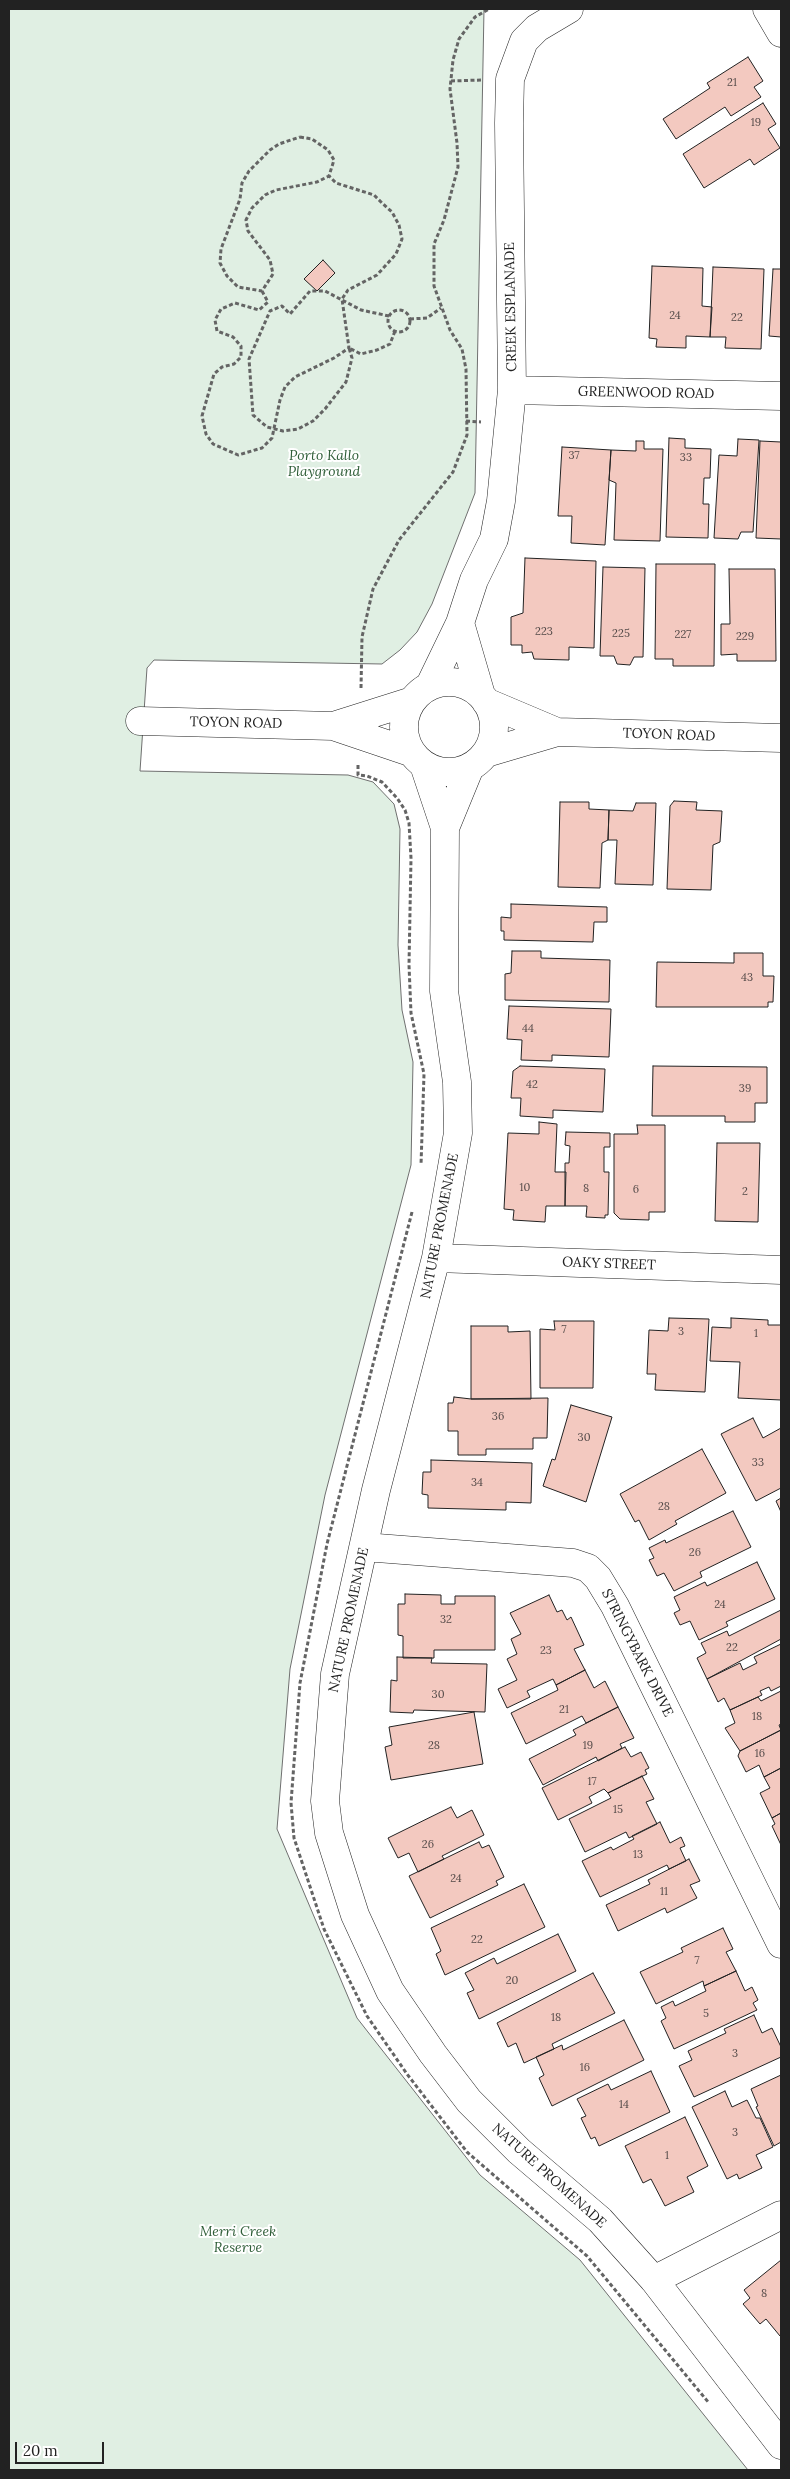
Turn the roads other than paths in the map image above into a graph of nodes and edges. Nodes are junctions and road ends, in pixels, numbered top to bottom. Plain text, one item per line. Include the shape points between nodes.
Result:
1 (569, 9) edge
2 (767, 9) edge
3 (781, 33) edge
4 (512, 390) junction
5 (781, 396) edge
6 (460, 624) junction
7 (421, 693) junction
8 (484, 699) junction
9 (140, 721) dead end
10 (332, 726) junction
11 (557, 732) junction
12 (781, 738) edge
13 (417, 759) junction
14 (478, 760) junction
15 (445, 828) junction
16 (436, 1258) junction
17 (781, 1270) edge
18 (364, 1547) junction
19 (781, 1944) edge
20 (781, 2215) edge
21 (654, 2280) junction
22 (781, 2445) edge

1 - 4 street, CREEK ESPLANADE via 536,28 524,41 510,79
2 - 3 street
4 - 5 street, GREENWOOD ROAD
4 - 6 street, CREEK ESPLANADE via 494,539 474,580
6 - 7 street, CREEK ESPLANADE
6 - 8 street
7 - 8 street via 444,682 457,682 470,687
7 - 10 street, TOYON ROAD
7 - 13 street via 406,713 403,726 405,739
8 - 11 street, TOYON ROAD
8 - 14 street via 492,714 494,728 492,741
9 - 10 street, TOYON ROAD
10 - 13 street, TOYON ROAD
11 - 12 street, TOYON ROAD
11 - 14 street, TOYON ROAD
13 - 14 street via 447,773
13 - 15 street, NATURE PROMENADE
14 - 15 street, NATURE PROMENADE
15 - 16 street, NATURE PROMENADE via 444,991 457,1082 458,1133
16 - 17 street, OAKY STREET
16 - 18 street, NATURE PROMENADE
18 - 19 street, STRINGYBARK DRIVE via 573,1563 588,1568 616,1606
18 - 21 street, NATURE PROMENADE via 335,1674 325,1801 329,1833 355,1915 390,1990 433,2054 470,2101 519,2150 600,2220
20 - 21 street
21 - 22 street, NATURE PROMENADE

